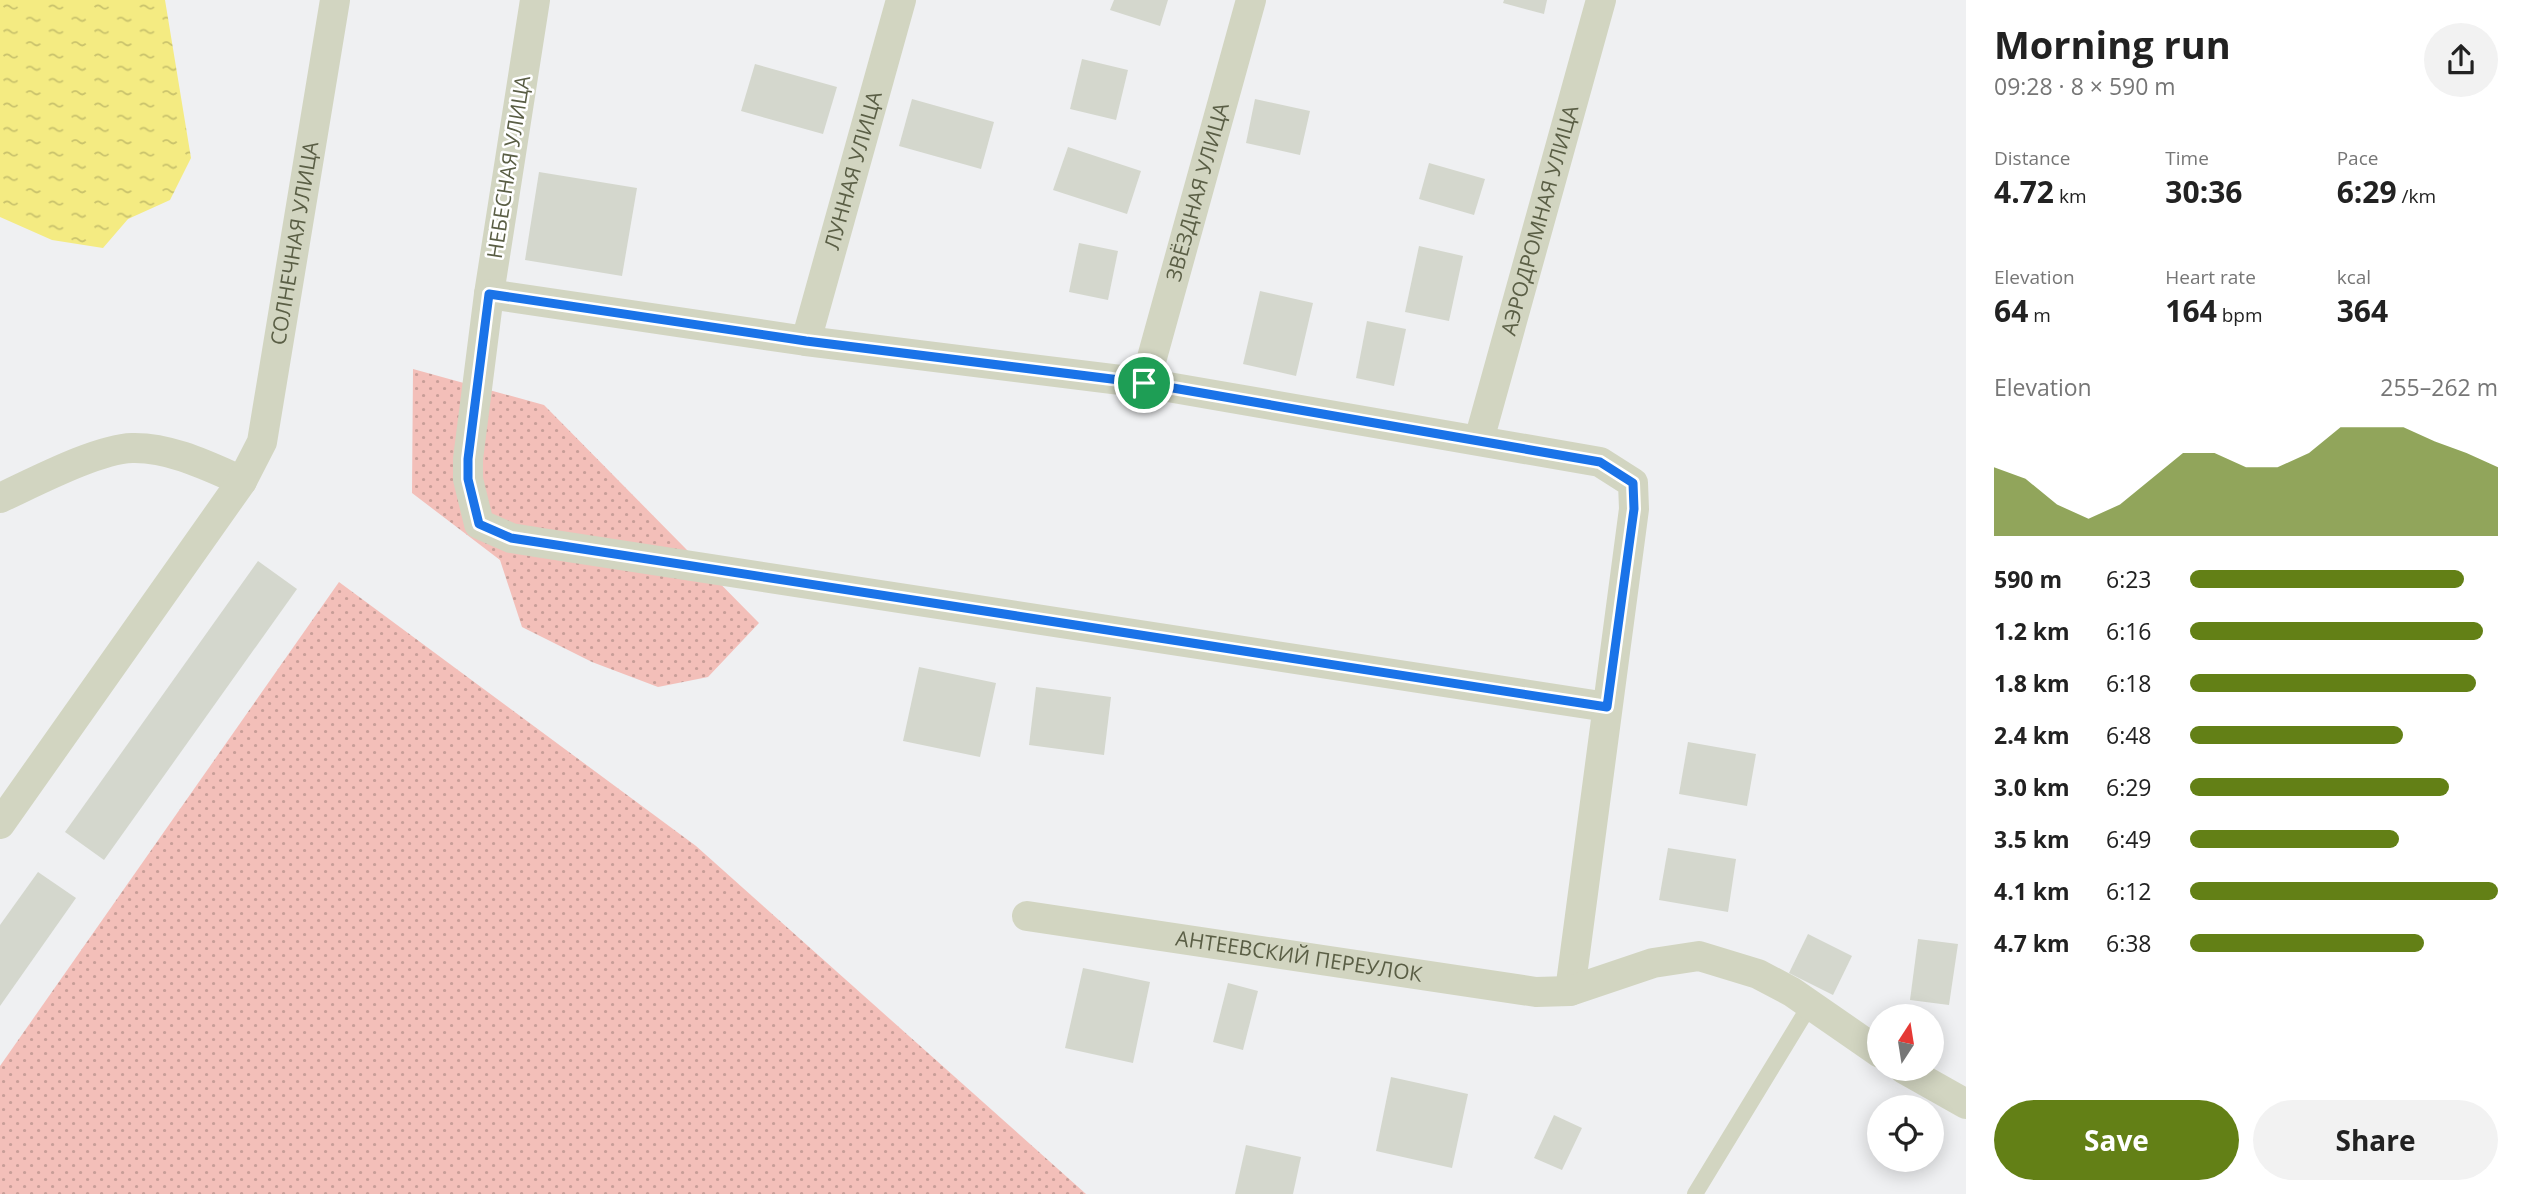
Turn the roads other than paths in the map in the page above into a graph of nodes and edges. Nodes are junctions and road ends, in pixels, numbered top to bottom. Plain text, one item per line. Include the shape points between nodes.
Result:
1 (335, 0) edge
2 (535, 0) edge
3 (901, 0) edge
4 (1251, 0) edge
5 (1601, 0) edge
6 (489, 294) junction
7 (806, 341) junction
8 (1144, 383) junction
9 (1479, 440) junction
10 (242, 481) junction
11 (0, 498) edge
12 (1607, 707) junction
13 (0, 824) edge
14 (1027, 916) dead end
15 (1570, 991) junction
16 (1810, 1004) junction
17 (1867, 1044) edge
18 (1927, 1082) edge
19 (1966, 1104) edge
20 (1695, 1194) edge

1 - 10 street, СОЛНЕЧНАЯ УЛИЦА via 270,404 262,442
2 - 6 street, НЕБЕСНАЯ УЛИЦА
3 - 7 street, ЛУННАЯ УЛИЦА
4 - 8 street, ЗВЁЗДНАЯ УЛИЦА
5 - 9 street, АЭРОДРОМНАЯ УЛИЦА
6 - 7 street
6 - 12 street, НЕБЕСНАЯ УЛИЦА via 468,479 479,524 511,538
7 - 8 street
8 - 9 street
9 - 12 street via 1600,462 1633,483 1634,509
10 - 11 street via 183,457 132,448 77,463
10 - 13 street, СОЛНЕЧНАЯ УЛИЦА
12 - 15 street
14 - 15 street, АНТЕЕВСКИЙ ПЕРЕУЛОК via 1536,992
15 - 16 street, АНТЕЕВСКИЙ ПЕРЕУЛОК via 1653,963 1699,956 1758,974
16 - 17 street, АНТЕЕВСКИЙ ПЕРЕУЛОК
16 - 20 lane
18 - 19 street

